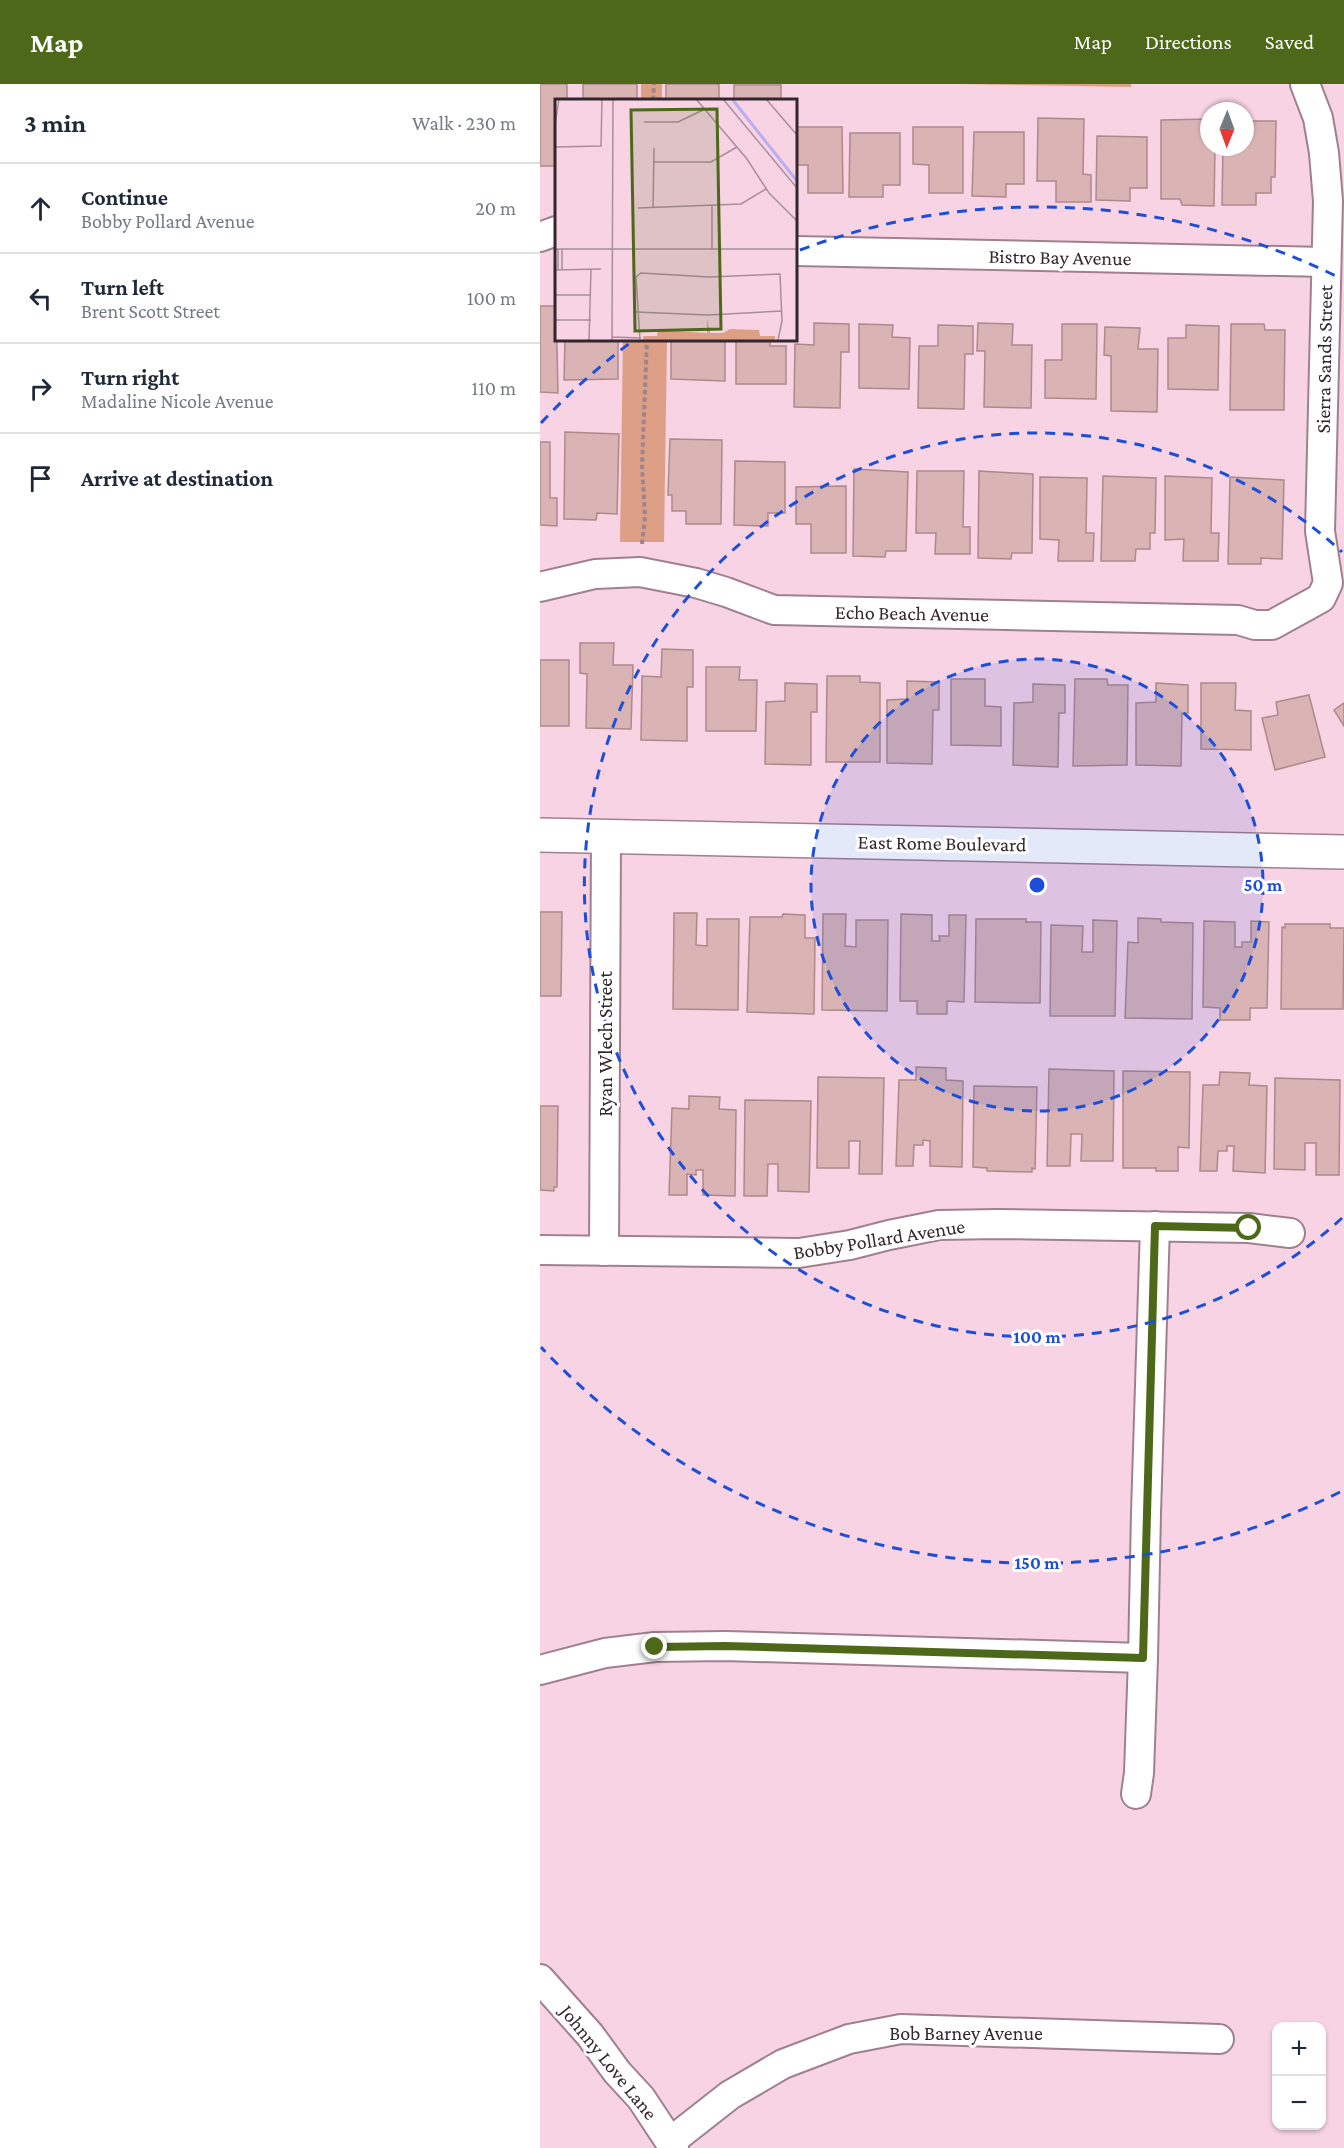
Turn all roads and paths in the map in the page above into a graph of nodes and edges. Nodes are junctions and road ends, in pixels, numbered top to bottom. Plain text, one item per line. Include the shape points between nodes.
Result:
1 (654, 84) edge
2 (1305, 84) edge
3 (653, 99) edge
4 (555, 231) edge
5 (540, 237) edge
6 (796, 251) edge
7 (1326, 261) junction
8 (647, 340) edge
9 (640, 572) junction
10 (540, 587) edge
11 (1290, 617) joint
12 (540, 835) edge
13 (606, 836) junction
14 (1344, 852) edge
15 (1155, 1226) junction
16 (1290, 1233) dead end
17 (540, 1250) edge
18 (603, 1251) junction
19 (1143, 1658) junction
20 (540, 1670) edge
21 (1136, 1794) dead end
22 (540, 1979) edge
23 (1219, 2039) dead end
24 (672, 2145) edge

1 - 3 path
2 - 7 street, Sierra Sands Street via 1318,118 1324,153 1328,201
4 - 5 street
6 - 7 street, Bistro Bay Avenue
7 - 11 street, Sierra Sands Street via 1320,531 1328,583 1321,598
8 - 9 path via 642,466 645,516
9 - 10 street, Echo Beach Avenue via 595,574
9 - 11 street, Echo Beach Avenue via 696,583 774,610 1238,620 1255,625 1272,625
12 - 13 street, East Rome Boulevard
13 - 14 street, East Rome Boulevard
13 - 18 street, Ryan Wlech Street
15 - 16 street, Bobby Pollard Avenue
15 - 18 street, Bobby Pollard Avenue via 939,1225 799,1253
15 - 19 street
17 - 18 street, Bobby Pollard Avenue
19 - 20 street via 655,1647 605,1653
19 - 21 street
22 - 24 street, Johnny Love Lane via 641,2098
23 - 24 street, Bob Barney Avenue via 902,2029 849,2039 783,2064 730,2095

